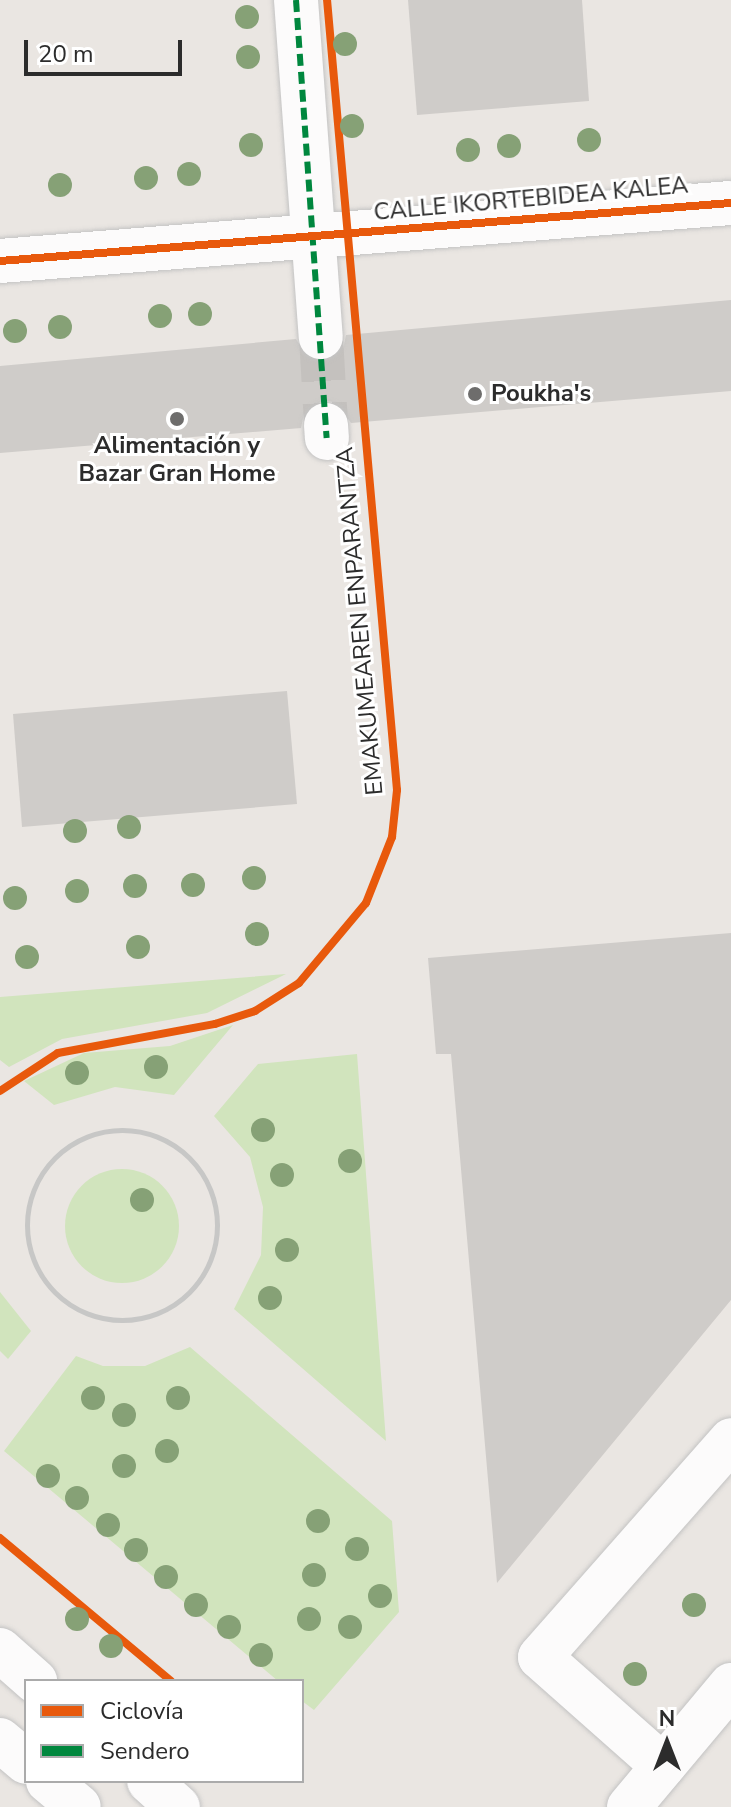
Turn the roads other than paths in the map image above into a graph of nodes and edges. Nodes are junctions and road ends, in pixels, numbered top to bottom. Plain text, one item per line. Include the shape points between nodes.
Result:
1 (296, 0) edge
2 (731, 203) edge
3 (314, 236) junction
4 (0, 261) edge
5 (321, 337) tunnel mouth
6 (731, 1440) edge
7 (0, 1650) edge
8 (33, 1679) edge
9 (731, 1685) edge
10 (0, 1740) edge
11 (24, 1760) edge
12 (663, 1766) junction
13 (50, 1783) edge
14 (151, 1783) edge
15 (79, 1807) edge
16 (178, 1807) edge
17 (629, 1807) edge

1 - 3 street
2 - 3 street, CALLE IKORTEBIDEA KALEA
3 - 4 street, CALLE IKORTEBIDEA KALEA
3 - 5 street
6 - 12 street via 540,1657
7 - 8 street
9 - 12 street
10 - 11 street
12 - 17 street
13 - 15 street
14 - 16 street

